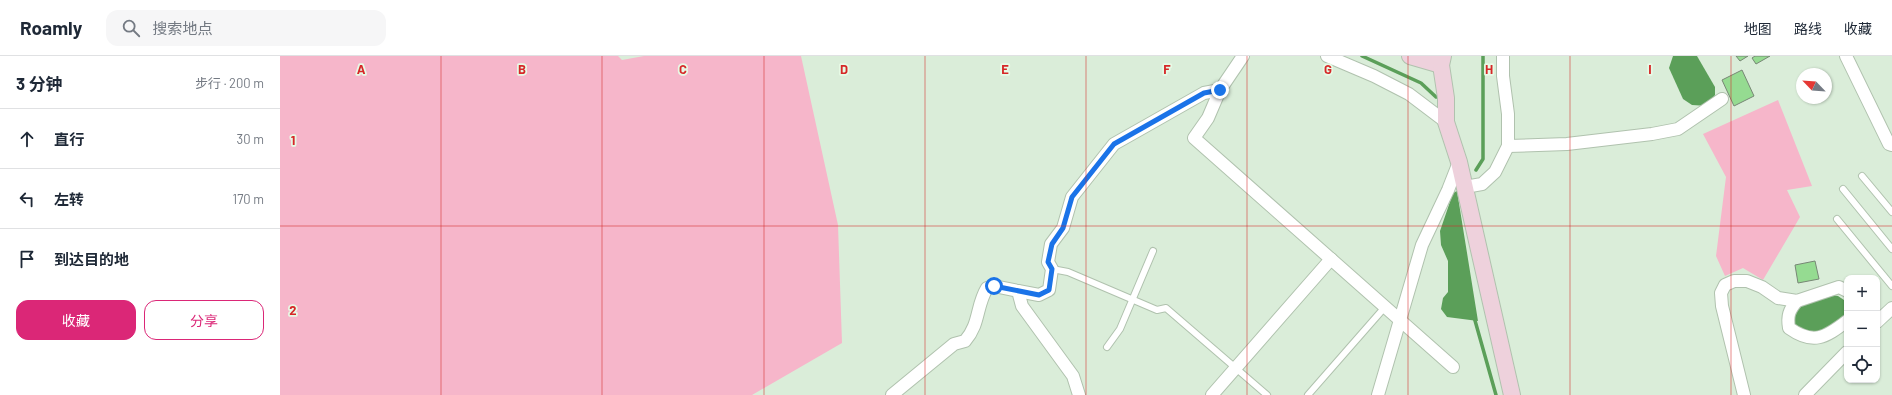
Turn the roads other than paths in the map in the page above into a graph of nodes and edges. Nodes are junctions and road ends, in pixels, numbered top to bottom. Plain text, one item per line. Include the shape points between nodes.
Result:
1 (1244, 56) edge
2 (1327, 56) edge
3 (1410, 56) edge
4 (1503, 56) edge
5 (1846, 56) edge
6 (1442, 61) edge
7 (1220, 90) junction
8 (1722, 99) dead end
9 (1446, 122) junction
10 (1892, 145) edge
11 (1508, 146) junction
12 (1459, 162) junction
13 (1862, 176) dead end
14 (1465, 187) junction
15 (1843, 190) dead end
16 (1892, 212) edge
17 (1837, 219) dead end
18 (1892, 249) edge
19 (1153, 251) dead end
20 (1331, 259) junction
21 (1052, 269) junction
22 (1892, 286) edge
23 (1844, 290) edge
24 (1018, 291) junction
25 (1132, 300) junction
26 (1797, 301) junction
27 (1385, 307) junction
28 (1892, 308) edge
29 (1880, 319) edge
30 (1400, 320) junction
31 (1844, 323) edge
32 (1107, 347) dead end
33 (1844, 355) edge
34 (1454, 367) dead end
35 (1236, 368) junction
36 (892, 395) edge
37 (1079, 395) edge
38 (1212, 395) edge
39 (1267, 395) edge
40 (1308, 395) edge
41 (1378, 395) edge
42 (1512, 395) edge
43 (1744, 395) edge
44 (1805, 395) edge

1 - 7 street
2 - 9 street via 1410,94
3 - 6 street
4 - 11 street
5 - 10 street via 1889,144
6 - 9 street
7 - 20 street via 1208,118 1194,138
7 - 21 street via 1204,93 1114,144 1072,197 1063,228 1052,244 1048,262
8 - 11 street via 1678,129 1567,144
9 - 12 street
11 - 14 street via 1496,172 1482,184
12 - 14 street
12 - 30 street via 1422,245
13 - 16 lane
14 - 42 street
15 - 18 lane
17 - 22 lane
19 - 25 lane
20 - 27 street
20 - 35 street
21 - 24 street via 1049,290 1039,295
21 - 25 lane via 1068,272
23 - 26 street via 1839,287
24 - 36 street via 994,286 987,288 982,296 976,324 965,341 954,344
24 - 37 street via 1022,306 1073,376
25 - 32 lane via 1120,329
25 - 35 lane via 1157,310 1166,308
26 - 31 street via 1790,308 1787,317 1789,328 1800,336 1813,339 1832,333
26 - 43 street via 1778,298 1747,281 1734,281 1725,285 1722,306
27 - 30 street
27 - 40 lane
28 - 29 street
30 - 34 street
30 - 41 street
33 - 44 street
35 - 38 street
35 - 39 lane

